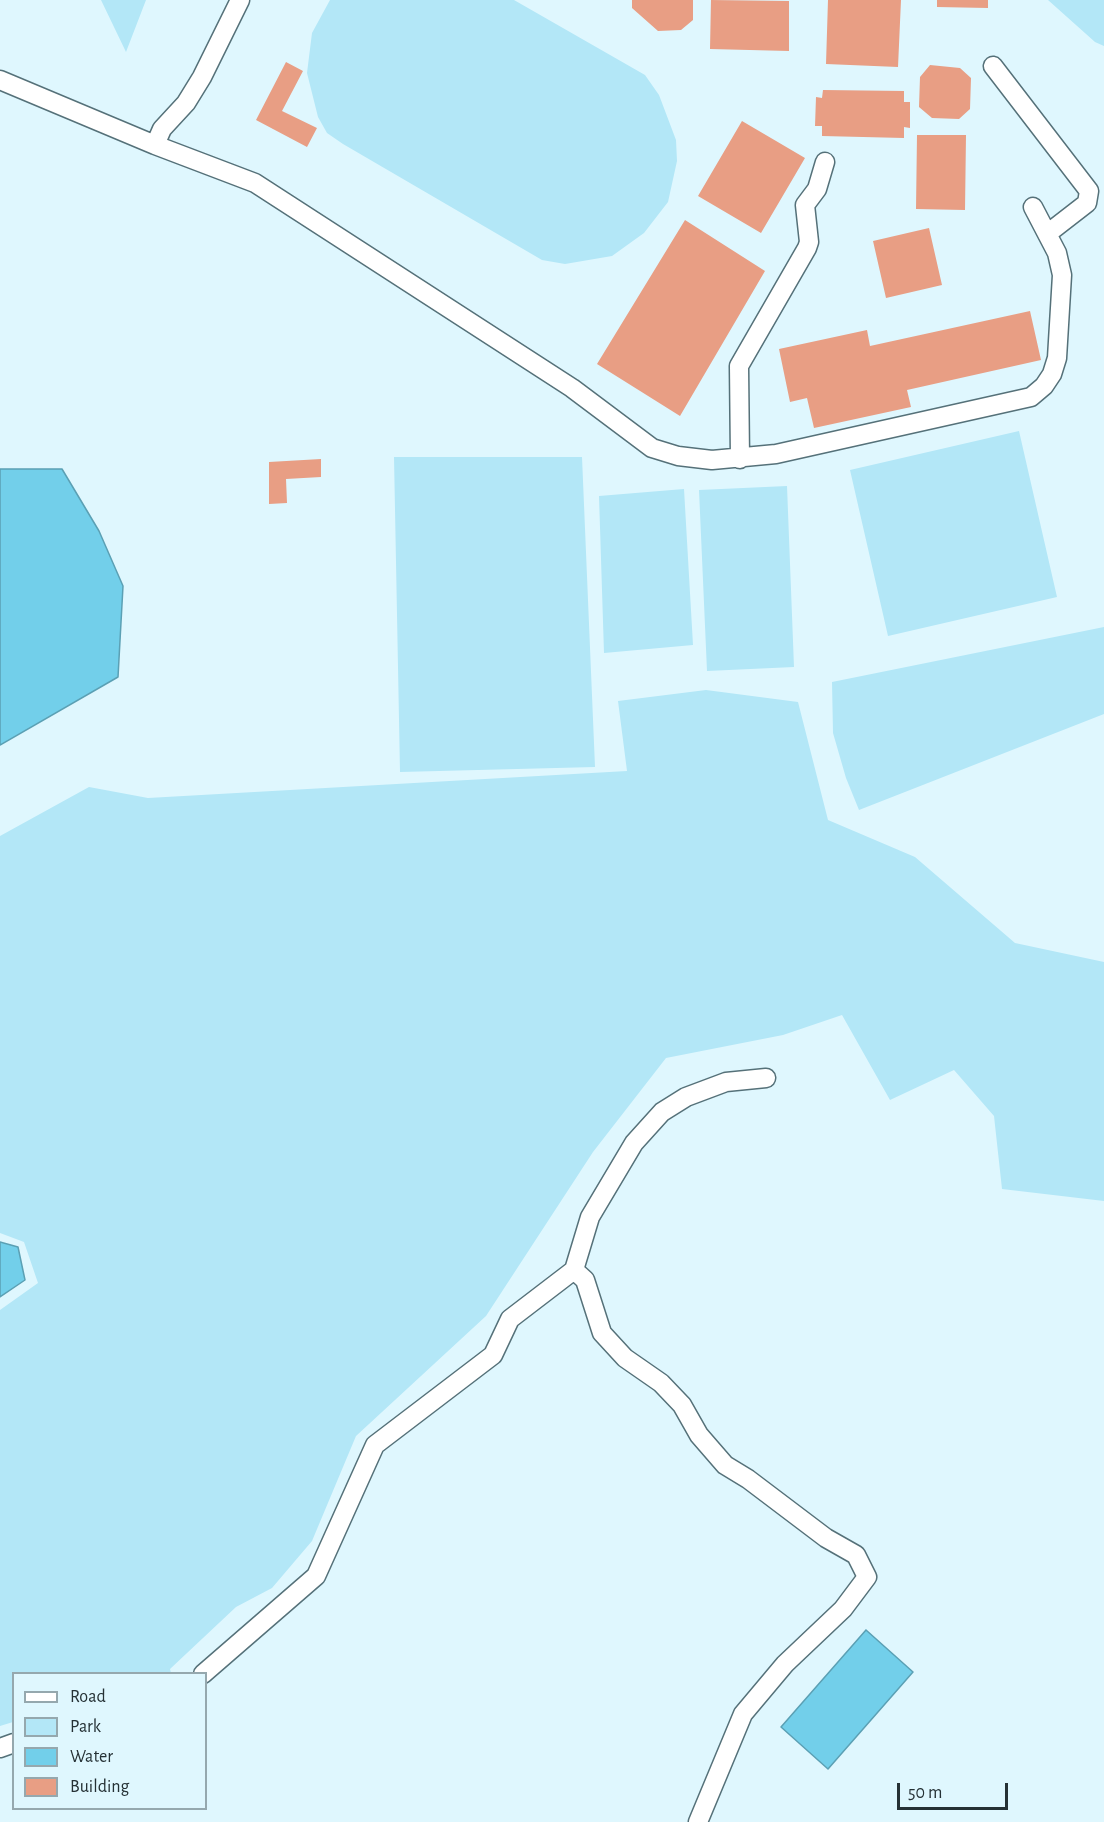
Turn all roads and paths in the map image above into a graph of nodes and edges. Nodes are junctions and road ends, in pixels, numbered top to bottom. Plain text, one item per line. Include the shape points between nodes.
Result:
1 (240, 0) edge
2 (993, 66) dead end
3 (0, 80) edge
4 (154, 145) junction
5 (825, 162) dead end
6 (1033, 207) dead end
7 (1047, 234) junction
8 (740, 459) junction
9 (766, 1078) dead end
10 (574, 1269) junction
11 (205, 1672) edge
12 (698, 1822) edge

1 - 4 street via 202,77
2 - 7 street via 1089,191 1087,203
3 - 4 street
4 - 8 street via 241,176 268,191 572,388 652,448 678,456
5 - 8 street via 817,189 805,205 807,248 739,366
6 - 7 street
7 - 8 street via 1062,275 1057,358 1044,386 1030,397
9 - 10 street via 726,1082 686,1096 662,1112 634,1143 590,1217
10 - 11 street via 510,1319 493,1355 375,1445 316,1576
10 - 12 street via 585,1280 602,1333 625,1358 661,1383 682,1405 699,1435 725,1465 856,1555 867,1577 843,1610 785,1664 743,1714

